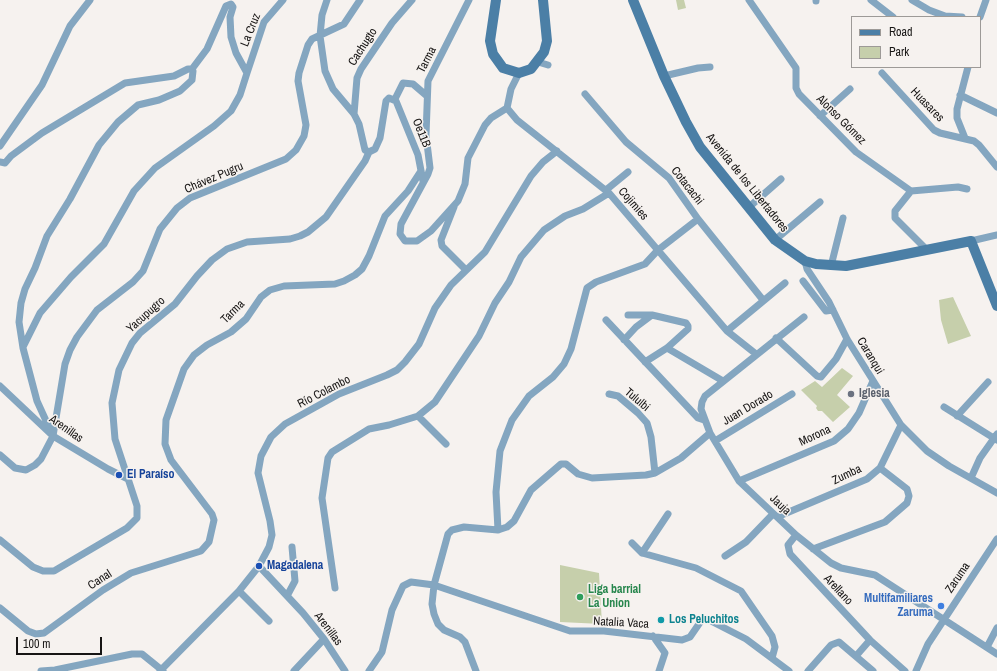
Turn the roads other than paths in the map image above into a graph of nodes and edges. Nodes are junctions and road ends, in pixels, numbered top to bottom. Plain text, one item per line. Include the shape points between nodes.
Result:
1 (90, 0) edge
2 (283, 0) edge
3 (327, 0) edge
4 (360, 0) edge
5 (412, 0) edge
6 (469, 0) edge
7 (496, 0) edge
8 (543, 0) edge
9 (633, 0) edge
10 (750, 0) edge
11 (871, 0) edge
12 (912, 0) edge
13 (986, 0) edge
14 (892, 16) edge
15 (945, 16) edge
16 (980, 16) edge
17 (320, 36) junction
18 (538, 62) junction
19 (548, 65) dead end
20 (710, 67) dead end
21 (968, 68) edge
22 (192, 69) junction
23 (247, 73) junction
24 (519, 73) junction
25 (882, 74) dead end
26 (664, 76) junction
27 (850, 90) dead end
28 (585, 94) dead end
29 (960, 95) junction
30 (427, 96) junction
31 (392, 98) junction
32 (507, 108) junction
33 (997, 113) edge
34 (354, 114) junction
35 (820, 116) junction
36 (965, 138) junction
37 (0, 146) edge
38 (557, 151) junction
39 (369, 152) junction
40 (0, 162) edge
41 (997, 167) edge
42 (421, 171) junction
43 (628, 172) dead end
44 (780, 179) dead end
45 (423, 181) junction
46 (967, 189) dead end
47 (911, 191) junction
48 (608, 192) junction
49 (820, 202) dead end
50 (455, 204) junction
51 (748, 208) junction
52 (843, 218) dead end
53 (698, 219) junction
54 (997, 236) edge
55 (775, 240) junction
56 (971, 240) junction
57 (658, 250) junction
58 (927, 250) junction
59 (805, 261) junction
60 (832, 266) junction
61 (466, 270) junction
62 (803, 282) dead end
63 (785, 283) dead end
64 (763, 300) junction
65 (997, 306) edge
66 (834, 310) junction
67 (628, 315) dead end
68 (652, 315) junction
69 (804, 317) dead end
70 (606, 320) dead end
71 (727, 331) junction
72 (776, 338) junction
73 (847, 339) junction
74 (624, 340) junction
75 (23, 348) junction
76 (667, 348) junction
77 (756, 354) junction
78 (645, 362) junction
79 (723, 380) junction
80 (873, 381) junction
81 (988, 382) dead end
82 (0, 386) edge
83 (609, 394) dead end
84 (792, 394) dead end
85 (944, 407) dead end
86 (418, 416) junction
87 (957, 416) junction
88 (704, 420) junction
89 (901, 425) junction
90 (710, 433) junction
91 (53, 436) junction
92 (996, 438) edge
93 (715, 441) junction
94 (446, 444) dead end
95 (0, 455) edge
96 (880, 468) junction
97 (655, 473) junction
98 (971, 478) junction
99 (128, 479) junction
100 (739, 481) junction
101 (997, 493) edge
102 (668, 514) dead end
103 (775, 516) junction
104 (212, 529) joint
105 (498, 530) junction
106 (796, 535) junction
107 (997, 539) edge
108 (0, 540) edge
109 (632, 543) dead end
110 (292, 547) dead end
111 (813, 549) junction
112 (642, 553) junction
113 (725, 556) dead end
114 (259, 566) junction
115 (434, 585) junction
116 (335, 588) dead end
117 (239, 590) junction
118 (287, 596) junction
119 (0, 608) edge
120 (943, 620) junction
121 (269, 621) dead end
122 (997, 628) edge
123 (653, 636) junction
124 (324, 639) junction
125 (870, 640) junction
126 (987, 647) junction
127 (997, 654) edge
128 (856, 656) junction
129 (772, 658) junction
130 (162, 670) edge
131 (41, 671) edge
132 (294, 671) edge
133 (345, 671) edge
134 (369, 671) edge
135 (476, 671) edge
136 (659, 671) edge
137 (789, 671) edge
138 (808, 671) edge
139 (873, 671) edge
140 (905, 671) edge
141 (916, 671) edge

1 - 37 street via 70,26 42,85
2 - 23 street, La Cruz via 264,22
3 - 17 street via 322,15
4 - 17 street, Chávez Pugru via 344,24
5 - 34 street, Cachugto via 392,23 361,69 357,78
6 - 30 street, Tarma via 428,81
7 - 24 street via 490,41 493,54 503,68
8 - 18 street via 546,41 544,52
9 - 26 street, Avenida de los Libertadores
10 - 35 street, Alonso Gómez via 796,68 796,88 799,94
11 - 14 street
12 - 15 street
13 - 16 street
17 - 34 street via 328,81
17 - 91 street, Chávez Pugru via 312,39 308,45 299,73 298,81 306,125 304,136 296,150 286,159 190,198 173,213 160,229 143,271 97,310 70,350 65,364
18 - 19 street
18 - 24 street via 531,69
20 - 26 street
21 - 29 street, Huasares
22 - 23 street via 207,49 226,6 231,4 231,37
22 - 40 street via 174,76 125,83 42,133 15,152 5,163
22 - 75 street via 194,76 189,84 159,100 138,105 118,122 98,146 47,236 26,289 19,322
23 - 75 street, La Cruz via 240,95 231,111 155,168 134,191 104,244 40,313
24 - 32 street via 511,89
25 - 36 street, Huasares via 934,130
26 - 51 street, Avenida de los Libertadores via 700,148
27 - 35 street
28 - 53 street, Cotacachi via 626,142 669,178
29 - 33 street
29 - 36 street, Huasares via 957,118
30 - 31 street, Yacupugro via 413,84 402,83
30 - 45 street, Tarma via 426,135 430,168
31 - 39 street, Yacupugro via 386,101 380,138 375,149
31 - 42 street, Oe11B via 418,155
32 - 38 street, Cojimies via 517,120
32 - 50 street via 495,114 485,126 468,158 463,193
34 - 39 street via 365,150
35 - 47 street, Alonso Gómez via 856,152
36 - 41 street, Huasares via 979,145
38 - 48 street, Cojimies
38 - 61 street, Río Colambo via 531,176 484,252
39 - 99 street, Yacupugro via 326,216 308,232 290,239 247,242 227,249 197,276 176,304 140,333 132,343 119,370 112,403 115,438
42 - 45 street, Oe11B
42 - 104 street, Tarma via 408,191 385,216 370,256 355,276 334,284 284,286 270,290 261,297 246,319 231,332 194,355 184,369 166,420 166,444 171,460 212,514
43 - 48 street
44 - 51 street
45 - 50 street, Tarma via 401,224 400,234 405,241 417,241
46 - 47 street via 958,187
47 - 58 street via 894,215
48 - 57 street, Cojimies
48 - 86 street via 544,230 521,257 479,336 435,402
49 - 55 street
50 - 61 street via 441,240 442,246
51 - 55 street, Avenida de los Libertadores
52 - 60 street
53 - 57 street
53 - 64 street, Cotacachi
54 - 56 street, Avenida de los Libertadores
55 - 59 street, Avenida de los Libertadores
56 - 58 street, Avenida de los Libertadores
56 - 65 street
57 - 71 street, Cojimies
57 - 105 street via 639,268 596,282 587,288 572,349 564,364 529,396 512,420 500,451 496,492
58 - 60 street, Avenida de los Libertadores via 866,263
59 - 60 street, Avenida de los Libertadores
59 - 66 street, Caranqui via 807,269
61 - 114 street, Río Colambo via 451,285 435,308 418,344 397,370 339,394 285,424 271,437 261,456 258,473 272,535
62 - 66 street via 826,311
63 - 64 street
64 - 71 street
66 - 73 street, Caranqui
67 - 68 street
68 - 74 street
68 - 76 street via 686,323 688,326 688,329
69 - 72 street, Jauja
70 - 74 street
71 - 77 street, Cojimies
72 - 73 street via 821,377 836,359
72 - 77 street, Jauja
73 - 80 street, Caranqui
74 - 78 street
75 - 91 street via 37,401
76 - 78 street
76 - 79 street
77 - 79 street, Jauja
78 - 88 street via 698,418
79 - 88 street, Jauja via 702,402
80 - 89 street, Caranqui
80 - 100 street, Morona via 859,413 848,429 834,441
81 - 87 street
82 - 91 street, Arenillas
83 - 97 street, Tululbi via 618,396 647,423
84 - 93 street, Juan Dorado
85 - 87 street
86 - 94 street
86 - 116 street via 369,429 332,452 328,458 322,498
87 - 92 street
88 - 90 street, Jauja
89 - 96 street, Zumba
89 - 98 street, Caranqui via 927,451
90 - 93 street, Jauja
90 - 97 street via 680,458
91 - 95 street via 41,459 35,466 26,470 15,468
91 - 99 street, Arenillas
92 - 98 street via 980,458
93 - 100 street, Jauja
96 - 103 street, Zumba via 866,479
96 - 111 street via 907,489 907,503 884,522
97 - 105 street via 592,478 578,474 566,464 561,464 531,490 514,521
98 - 101 street, Caranqui
99 - 108 street, Yacupugro via 138,506 137,518 127,528 54,571 43,571 33,567
100 - 103 street, Jauja
102 - 112 street
103 - 106 street, Jauja
103 - 113 street via 746,542
104 - 119 street, Canal via 209,542 201,551 131,573 44,633 28,631
105 - 115 street via 464,527 452,530 444,542
106 - 111 street, Jauja
106 - 125 street, Arellano via 789,543 788,551
107 - 120 street, Zaruma
109 - 112 street
110 - 118 street via 295,581
111 - 120 street, Jauja via 830,563 841,568 875,575
112 - 129 street via 696,568 741,591 772,636 775,647
114 - 117 street, Río Colambo
114 - 118 street, Arenillas
115 - 123 street, Natalia Vaca via 562,630
115 - 134 street, Natalia Vaca via 411,582 403,586 392,610 382,652
115 - 135 street via 432,604 438,624 465,642
117 - 121 street
117 - 130 street, Río Colambo
118 - 124 street, Arenillas
120 - 126 street, Jauja
120 - 141 street, Zaruma via 928,644
122 - 126 street
123 - 129 street, Natalia Vaca via 686,639 692,635 701,621 707,619 746,638
123 - 136 street via 665,653
124 - 132 street
124 - 133 street, Arenillas
125 - 128 street
125 - 140 street, Arellano
126 - 127 street, Jauja
128 - 138 street via 842,643 836,642
128 - 139 street
129 - 137 street, Natalia Vaca
130 - 131 street via 142,654 132,654

